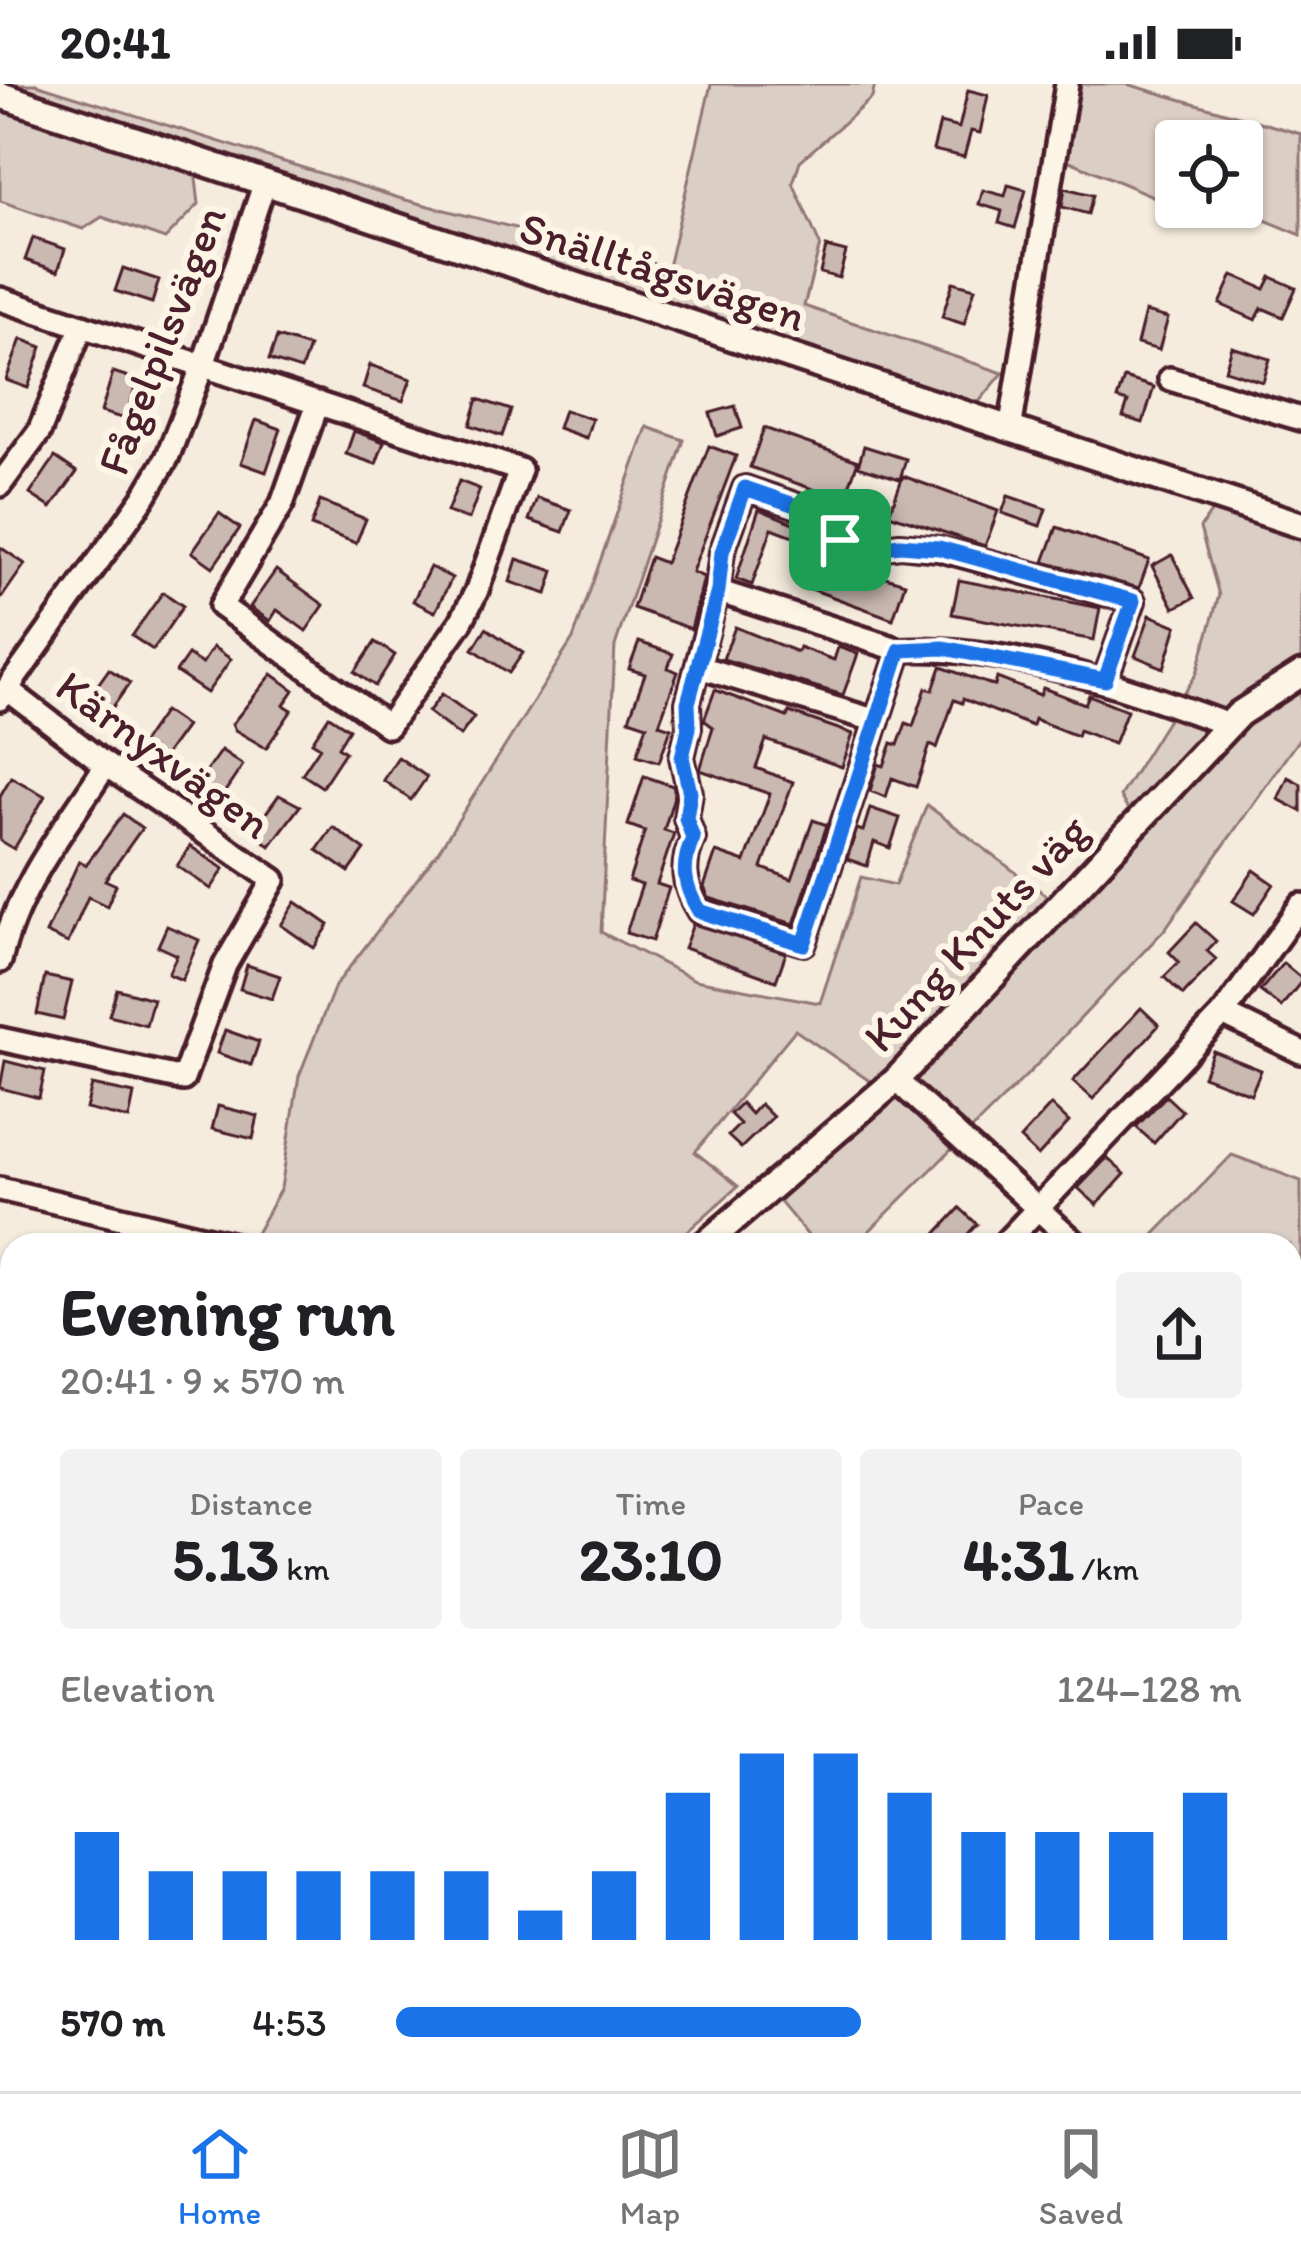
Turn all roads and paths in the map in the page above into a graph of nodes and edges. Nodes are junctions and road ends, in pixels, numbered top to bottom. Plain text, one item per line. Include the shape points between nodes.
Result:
1 (1067, 84) edge
2 (0, 95) edge
3 (265, 182) junction
4 (0, 299) edge
5 (82, 326) junction
6 (203, 365) junction
7 (1170, 379) dead end
8 (318, 403) junction
9 (1301, 419) edge
10 (1010, 430) junction
11 (0, 485) edge
12 (1301, 525) edge
13 (718, 591) junction
14 (900, 650) junction
15 (699, 667) junction
16 (1301, 674) edge
17 (1105, 680) junction
18 (3, 694) edge
19 (878, 721) junction
20 (1229, 725) junction
21 (106, 765) junction
22 (1301, 905) edge
23 (0, 961) edge
24 (1223, 1014) junction
25 (0, 1039) edge
26 (1301, 1052) edge
27 (896, 1080) junction
28 (0, 1189) edge
29 (1037, 1207) junction
30 (185, 1233) edge
31 (718, 1233) edge
32 (1014, 1233) edge
33 (1065, 1233) edge

1 - 10 street
2 - 3 street, Snälltågsvägen
3 - 6 street, Fågelpilsvägen
3 - 10 street, Snälltågsvägen
4 - 5 street
5 - 6 street
5 - 11 street via 39,432
6 - 8 street
6 - 18 street, Fågelpilsvägen via 144,497
7 - 9 street
8 - 8 street via 520,470 461,622 388,726 221,606 282,504
10 - 12 street, Snälltågsvägen
13 - 14 street
13 - 15 street
13 - 17 street via 722,552 745,488 812,511 840,540 869,549 939,548 1133,601
14 - 17 street via 944,648
14 - 19 street
15 - 19 street
15 - 19 street via 682,757 693,838 682,862 689,895 699,911 804,944
16 - 20 street, Kung Knuts väg
17 - 20 street
18 - 21 street, Kärnyxvägen
20 - 27 street, Kung Knuts väg
21 - 23 street via 30,881
21 - 25 street, Kärnyxvägen via 274,880 225,965 183,1079
22 - 24 street
24 - 26 street
24 - 29 street
27 - 29 street
27 - 31 street, Kung Knuts väg
28 - 30 street
29 - 32 street
29 - 33 street

